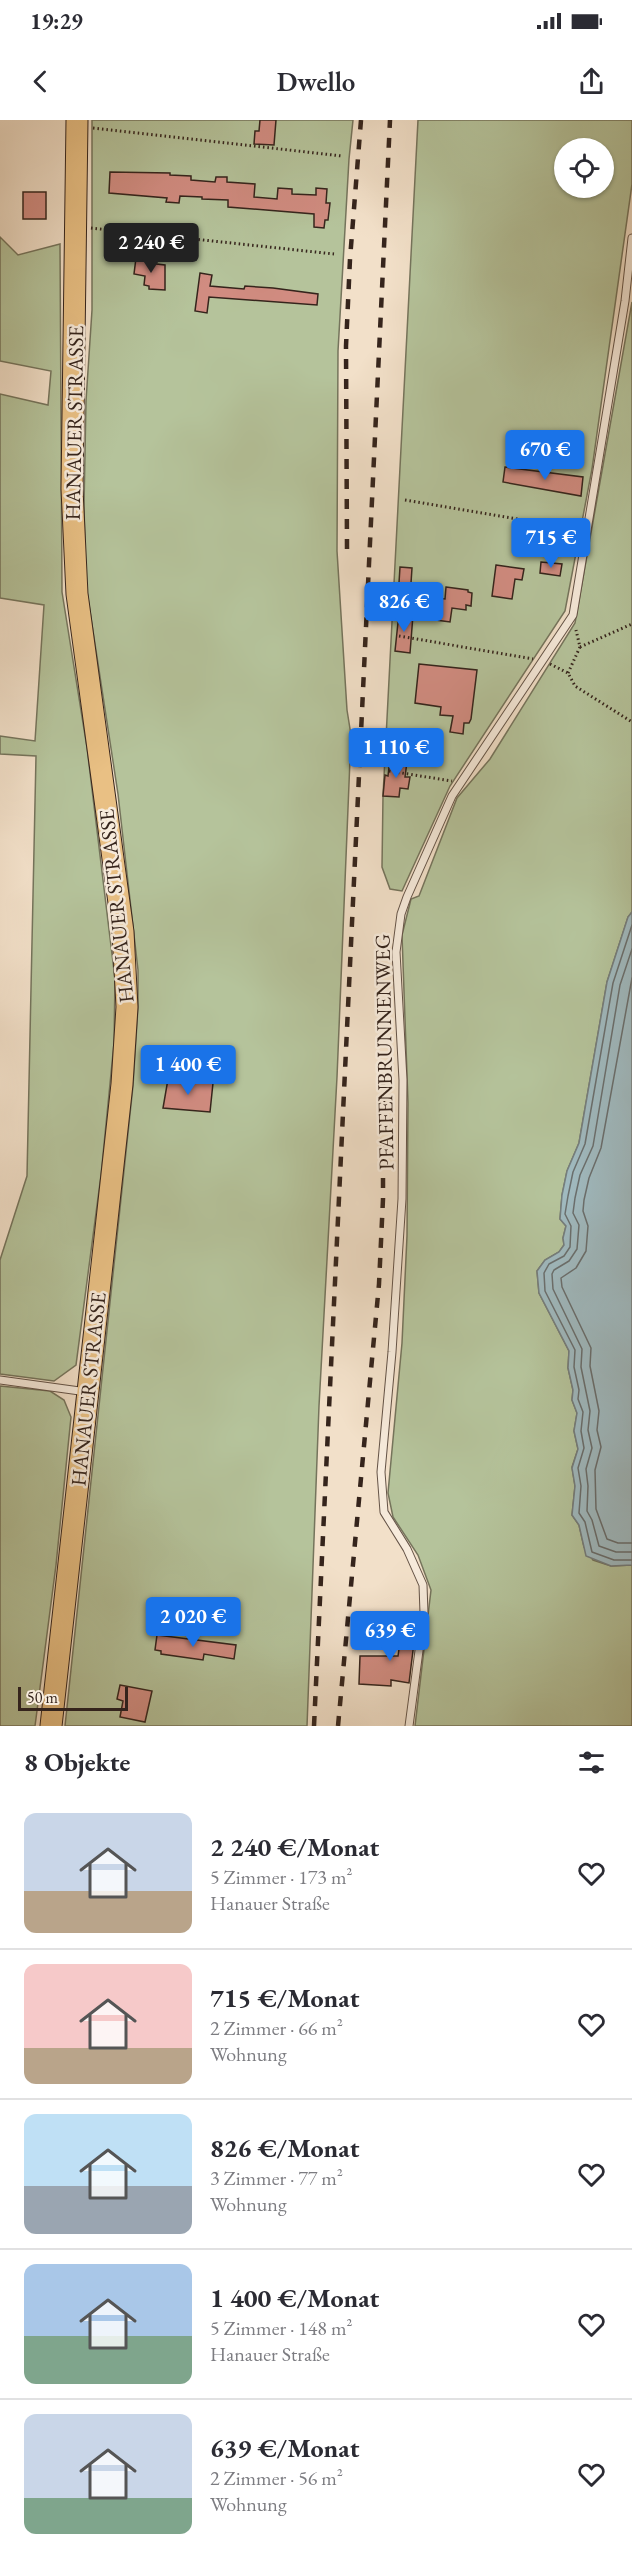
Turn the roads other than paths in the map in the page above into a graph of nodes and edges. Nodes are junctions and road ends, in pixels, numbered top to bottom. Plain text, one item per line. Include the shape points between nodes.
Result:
1 (77, 123) edge
2 (632, 238) edge
3 (0, 1380) edge
4 (88, 1392) junction
5 (51, 1726) edge
6 (409, 1726) edge

1 - 4 main road, HANAUER STRASSE via 74,559 123,932 127,1007
2 - 6 lane, PFAFFENBRUNNENWEG via 573,615 459,782 401,914 396,952 403,1080 402,1199 381,1472 384,1512 423,1585 424,1613
3 - 4 lane
4 - 5 main road, HANAUER STRASSE

